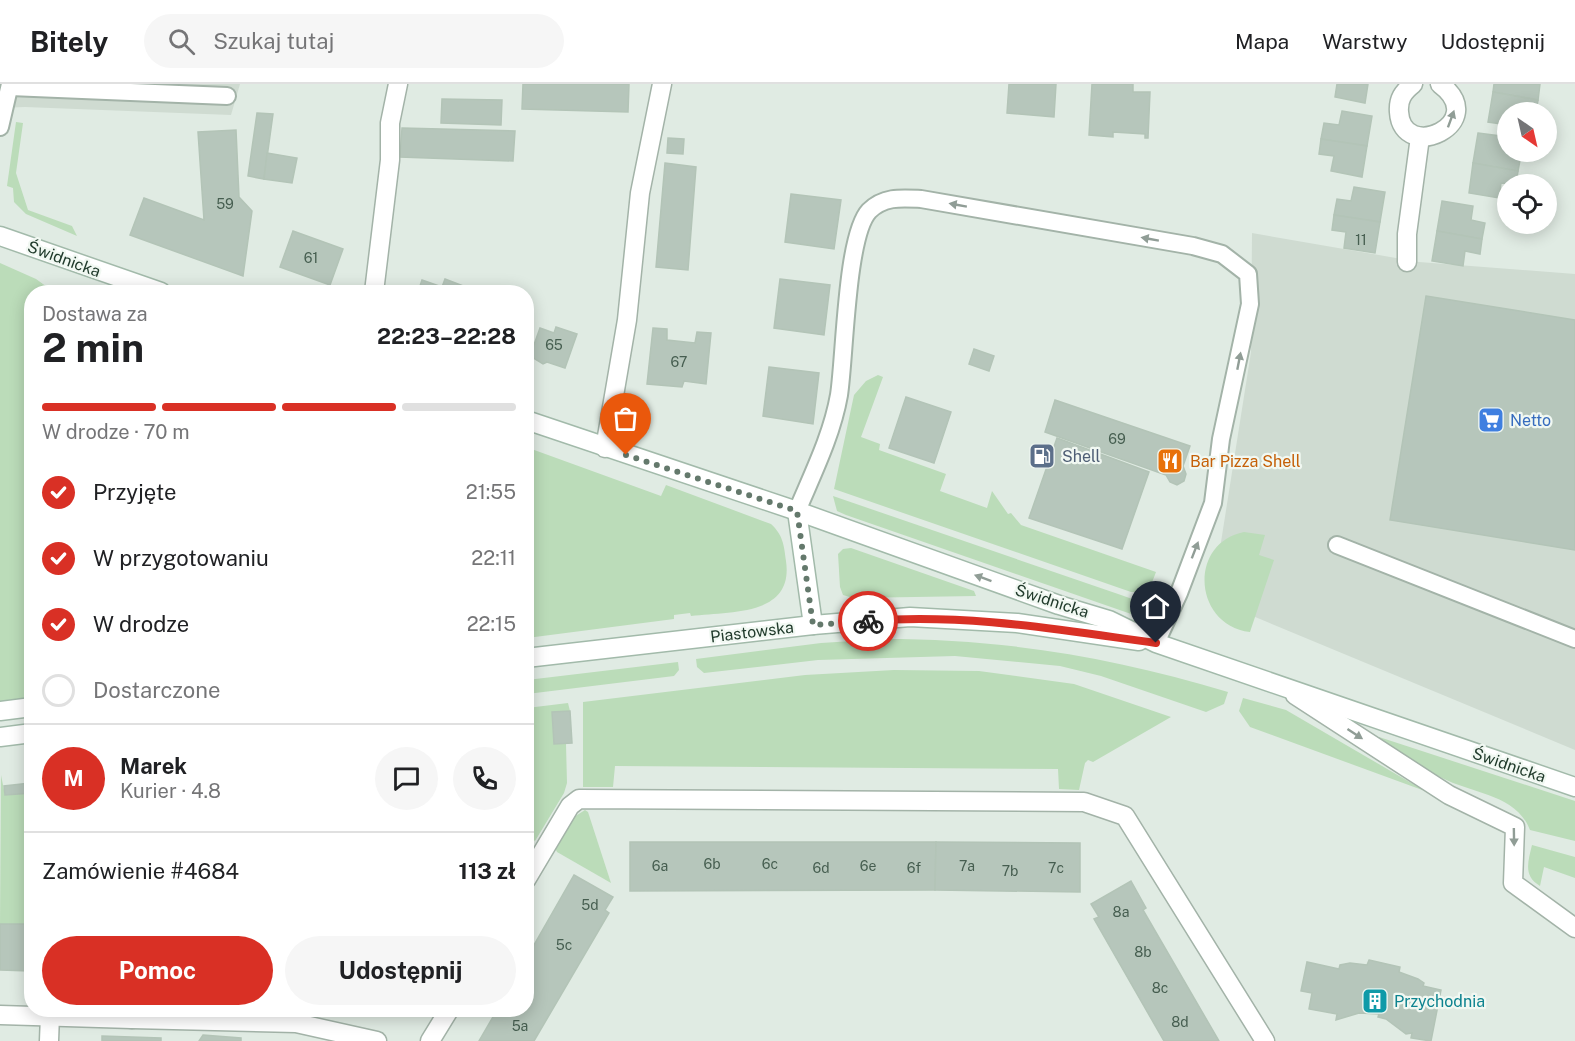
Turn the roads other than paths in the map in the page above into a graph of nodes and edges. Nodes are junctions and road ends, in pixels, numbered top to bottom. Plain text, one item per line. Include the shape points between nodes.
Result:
1 (398, 84) edge
2 (662, 84) edge
3 (1413, 84) edge
4 (1440, 84) edge
5 (10, 86) edge
6 (74, 87) edge
7 (227, 96) dead end
8 (0, 127) edge
9 (1420, 137) junction
10 (0, 236) edge
11 (1407, 262) dead end
12 (141, 285) edge
13 (375, 285) edge
14 (534, 423) edge
15 (605, 448) junction
16 (797, 511) junction
17 (1337, 545) dead end
18 (813, 625) junction
19 (1575, 639) edge
20 (1156, 643) junction
21 (534, 657) edge
22 (1288, 690) junction
23 (24, 708) edge
24 (0, 711) edge
25 (24, 734) edge
26 (0, 737) edge
27 (1575, 787) edge
28 (534, 867) edge
29 (1575, 928) edge
30 (0, 1015) edge
31 (24, 1015) edge
32 (50, 1017) edge
33 (187, 1017) edge
34 (445, 1017) edge
35 (49, 1041) edge
36 (377, 1041) edge
37 (430, 1041) edge
38 (1264, 1041) edge

1 - 13 street via 390,123 390,160
2 - 15 street via 640,193 627,320
3 - 9 street via 1403,92 1399,116 1409,131
9 -> 4 street via 1442,133 1452,122 1455,102
5 - 6 lane
5 - 8 lane
6 - 7 lane
9 - 11 street
10 - 12 street, Świdnicka
14 - 15 street, Świdnicka
15 - 16 street, Świdnicka
16 - 18 street
20 -> 16 street, Świdnicka via 1109,620
20 -> 16 lane via 1213,503 1221,439 1250,304 1248,274 1222,254 921,199 892,198 879,204 868,212 856,244 838,396 826,442
17 - 19 lane
18 - 20 street, Piastowska via 910,617 1017,623
18 - 21 street, Piastowska
20 - 22 street, Świdnicka
22 - 27 street, Świdnicka
22 -> 29 street via 1449,795 1515,827 1513,883
23 - 24 street
25 - 26 street
28 - 38 street via 570,806 579,799 1084,802 1125,816
30 - 31 street
32 - 35 street
33 - 36 street via 296,1023
34 - 37 street

